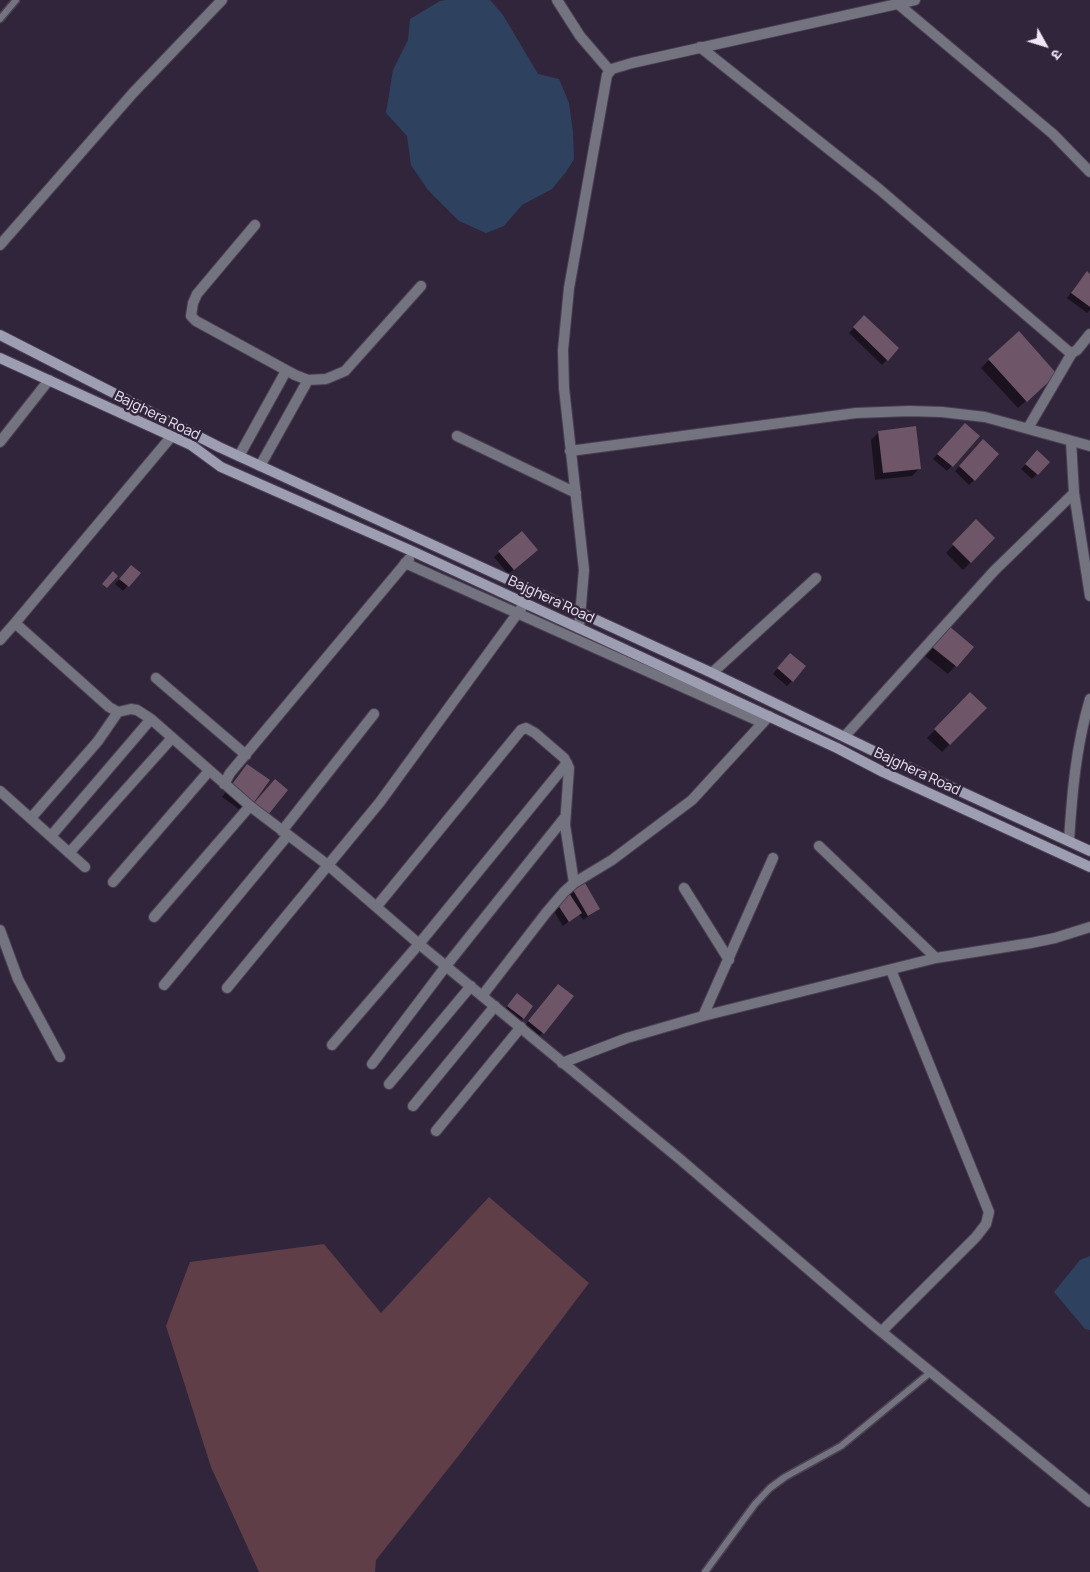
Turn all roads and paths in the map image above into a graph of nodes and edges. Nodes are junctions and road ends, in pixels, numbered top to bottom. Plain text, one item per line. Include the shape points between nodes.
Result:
1 (16, 0) edge
2 (222, 0) edge
3 (557, 0) edge
4 (915, 0) edge
5 (898, 4) junction
6 (0, 19) edge
7 (700, 47) junction
8 (610, 71) junction
9 (1090, 172) edge
10 (254, 226) dead end
11 (0, 245) edge
12 (421, 286) dead end
13 (0, 334) edge
14 (1090, 334) edge
15 (1072, 353) junction
16 (0, 358) edge
17 (286, 371) junction
18 (49, 380) junction
19 (308, 380) junction
20 (1028, 428) junction
21 (457, 436) dead end
22 (171, 437) junction
23 (1070, 440) junction
24 (0, 442) edge
25 (1090, 446) edge
26 (570, 450) junction
27 (239, 456) junction
28 (260, 466) junction
29 (576, 492) junction
30 (1074, 493) junction
31 (414, 552) junction
32 (405, 563) junction
33 (816, 578) dead end
34 (1090, 596) edge
35 (525, 603) junction
36 (580, 612) junction
37 (517, 614) junction
38 (16, 624) junction
39 (578, 628) junction
40 (0, 640) edge
41 (712, 673) junction
42 (156, 678) dead end
43 (1090, 699) edge
44 (118, 712) junction
45 (374, 714) dead end
46 (151, 719) junction
47 (766, 720) junction
48 (845, 736) junction
49 (172, 738) junction
50 (246, 754) junction
51 (567, 764) junction
52 (209, 771) junction
53 (224, 784) junction
54 (0, 791) edge
55 (250, 806) junction
56 (565, 817) junction
57 (31, 818) junction
58 (285, 833) junction
59 (51, 836) junction
60 (1069, 842) junction
61 (819, 846) dead end
62 (1090, 851) edge
63 (69, 852) junction
64 (773, 858) dead end
65 (329, 866) junction
66 (86, 867) dead end
67 (1090, 867) edge
68 (113, 882) dead end
69 (574, 883) junction
70 (684, 888) dead end
71 (377, 906) junction
72 (154, 917) dead end
73 (1090, 927) edge
74 (0, 930) edge
75 (419, 944) junction
76 (936, 958) junction
77 (729, 960) junction
78 (446, 966) junction
79 (891, 970) junction
80 (164, 985) dead end
81 (471, 986) junction
82 (227, 988) dead end
83 (482, 996) junction
84 (495, 1006) junction
85 (703, 1016) junction
86 (522, 1027) junction
87 (332, 1045) dead end
88 (60, 1057) dead end
89 (562, 1062) junction
90 (372, 1064) dead end
91 (389, 1084) dead end
92 (413, 1106) dead end
93 (436, 1131) dead end
94 (882, 1331) junction
95 (932, 1372) junction
96 (1090, 1502) edge
97 (705, 1572) edge

1 - 6 lane
2 - 11 street via 134,93
3 - 8 street via 580,36
4 - 5 street
5 - 7 street
5 - 9 street via 1054,134
7 - 8 street
7 - 15 street via 879,189
8 - 26 street via 568,297 562,369
10 - 17 street via 197,294 191,316
12 - 19 street via 346,371 326,380
13 - 27 main road, Bajghera Road
14 - 15 street
15 - 20 street
16 - 18 main road, Bajghera Road
17 - 19 street
17 - 27 street
18 - 22 main road, Bajghera Road
18 - 24 street
19 - 28 street
20 - 23 street
20 - 26 street via 942,412 856,413
21 - 29 street
22 - 31 main road, Bajghera Road via 191,445 221,467
22 - 38 street
23 - 25 street
23 - 30 street
26 - 29 street
27 - 28 main road, Bajghera Road
28 - 36 main road, Bajghera Road
29 - 36 street via 584,570
30 - 34 street
30 - 48 street via 994,571
31 - 32 street
31 - 35 main road, Bajghera Road
32 - 37 street
32 - 50 street
33 - 41 street
35 - 37 street
35 - 39 main road, Bajghera Road
36 - 39 street
36 - 41 main road, Bajghera Road
37 - 47 street
37 - 65 street via 386,794
38 - 40 street
38 - 44 street
39 - 47 main road, Bajghera Road
41 - 48 main road, Bajghera Road
42 - 50 street
43 - 60 street via 1079,740
44 - 46 street via 136,710
44 - 57 street via 98,742
45 - 58 street
46 - 49 street
46 - 59 street
47 - 67 main road, Bajghera Road
47 - 69 street via 692,800 612,860
48 - 60 main road, Bajghera Road
49 - 52 street
49 - 63 street
50 - 53 street
51 - 56 street
51 - 71 street via 530,729 521,730
51 - 75 street
52 - 53 street
52 - 68 street
53 - 55 street
54 - 57 street
55 - 58 street
55 - 72 street
56 - 69 street
56 - 78 street
57 - 59 street
58 - 65 street
58 - 80 street
59 - 63 street
60 - 62 main road, Bajghera Road
61 - 76 street
63 - 66 street
64 - 77 street
65 - 71 street
65 - 82 street
69 - 83 street via 546,913
70 - 77 street
71 - 75 street
73 - 76 street via 1031,943
74 - 88 street via 18,980
75 - 78 street
75 - 87 street
76 - 79 street
77 - 85 street
78 - 81 street
78 - 90 street
79 - 85 street
79 - 94 street via 989,1212 986,1224 976,1237
81 - 83 street
81 - 91 street
83 - 84 street
84 - 86 street
84 - 92 street
85 - 89 street via 627,1038
86 - 89 street
86 - 93 street
89 - 94 street
94 - 95 street
95 - 96 street
95 - 97 lane via 841,1446 770,1488

